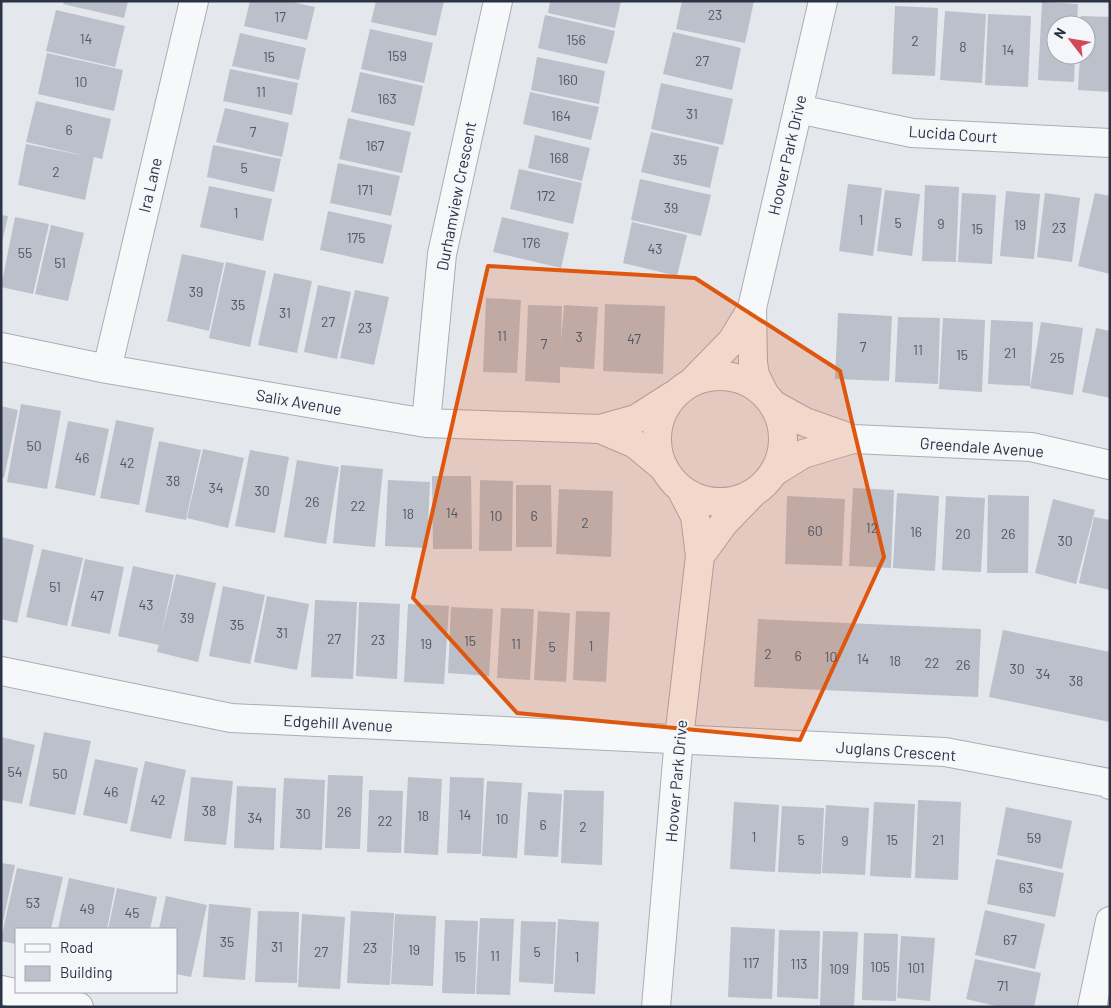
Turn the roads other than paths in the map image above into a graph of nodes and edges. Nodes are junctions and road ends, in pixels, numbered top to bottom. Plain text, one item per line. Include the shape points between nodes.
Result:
1 (194, 1) edge
2 (498, 1) edge
3 (823, 1) edge
4 (798, 109) junction
5 (1110, 143) edge
6 (752, 308) junction
7 (1, 347) edge
8 (107, 370) junction
9 (682, 389) junction
10 (769, 399) junction
11 (426, 423) junction
12 (600, 429) junction
13 (854, 439) junction
14 (1110, 465) edge
15 (664, 468) junction
16 (765, 481) junction
17 (681, 489) junction
18 (700, 556) junction
19 (1, 671) edge
20 (679, 738) junction
21 (1110, 785) edge
22 (1110, 921) edge
23 (1, 990) edge
24 (79, 1007) edge
25 (656, 1007) edge
26 (1092, 1007) edge

1 - 8 street, Ira Lane
2 - 11 street, Durhamview Crescent via 442,254
3 - 4 street, Hoover Park Drive
4 - 5 street, Lucida Court via 912,133
4 - 6 street, Hoover Park Drive
6 - 9 street, Hoover Park Drive via 732,341
6 - 10 street, Hoover Park Drive via 755,374
7 - 8 street, Salix Avenue
8 - 11 street, Salix Avenue
9 - 10 street via 722,375 751,384
9 - 12 street, Salix Avenue via 636,419
9 - 15 street via 664,409 658,424 658,447
10 - 13 street, Greendale Avenue via 805,422
10 - 16 street via 782,427 783,438 779,461
11 - 12 street, Salix Avenue
12 - 15 street, Salix Avenue via 635,444
13 - 14 street, Greendale Avenue via 1031,447
13 - 16 street, Greendale Avenue via 803,454
15 - 17 street
16 - 17 street via 744,497 718,502 692,496
16 - 18 street, Hoover Park Drive via 724,523
17 - 18 street, Hoover Park Drive via 695,516
18 - 20 street, Hoover Park Drive
19 - 20 street, Edgehill Avenue via 231,718
20 - 21 street, Juglans Crescent via 945,752
20 - 25 street, Hoover Park Drive
22 - 26 street
23 - 24 street

